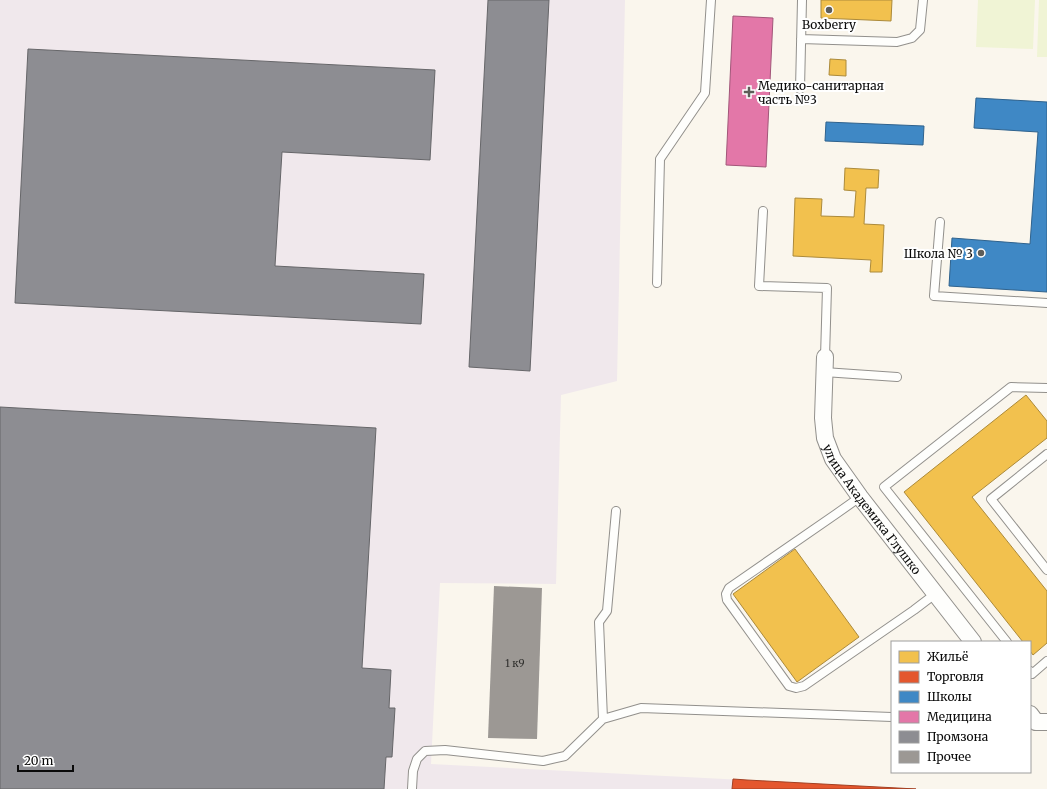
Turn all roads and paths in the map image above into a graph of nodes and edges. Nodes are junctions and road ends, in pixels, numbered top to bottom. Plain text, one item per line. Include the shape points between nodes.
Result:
1 (711, 0) edge
2 (802, 0) edge
3 (923, 0) edge
4 (801, 39) junction
5 (800, 89) dead end
6 (763, 211) dead end
7 (940, 222) dead end
8 (657, 283) dead end
9 (1047, 303) edge
10 (824, 365) junction
11 (897, 377) dead end
12 (1047, 388) edge
13 (1047, 454) edge
14 (860, 497) junction
15 (616, 511) dead end
16 (1047, 570) edge
17 (934, 594) junction
18 (972, 641) edge
19 (1006, 641) edge
20 (1047, 661) edge
21 (1031, 672) edge
22 (891, 717) edge
23 (603, 720) junction
24 (412, 789) edge

1 - 8 lane via 705,93 660,159
2 - 4 lane
3 - 4 lane via 920,30 912,38 897,42
4 - 5 lane
6 - 10 lane via 759,286 827,288
7 - 9 lane via 934,296
10 - 11 lane
10 - 14 street, улица Академика Глушко via 825,438 833,459
12 - 19 lane via 1011,387 884,487
13 - 16 lane via 991,499
14 - 17 street, улица Академика Глушко
14 - 17 lane via 729,588 726,594 727,600 789,686 804,686
15 - 23 lane via 607,611 599,622
17 - 18 street, улица Академика Глушко
20 - 21 lane
22 - 23 lane via 641,708
23 - 24 lane via 565,756 543,761 445,750 425,751 417,759 413,770

